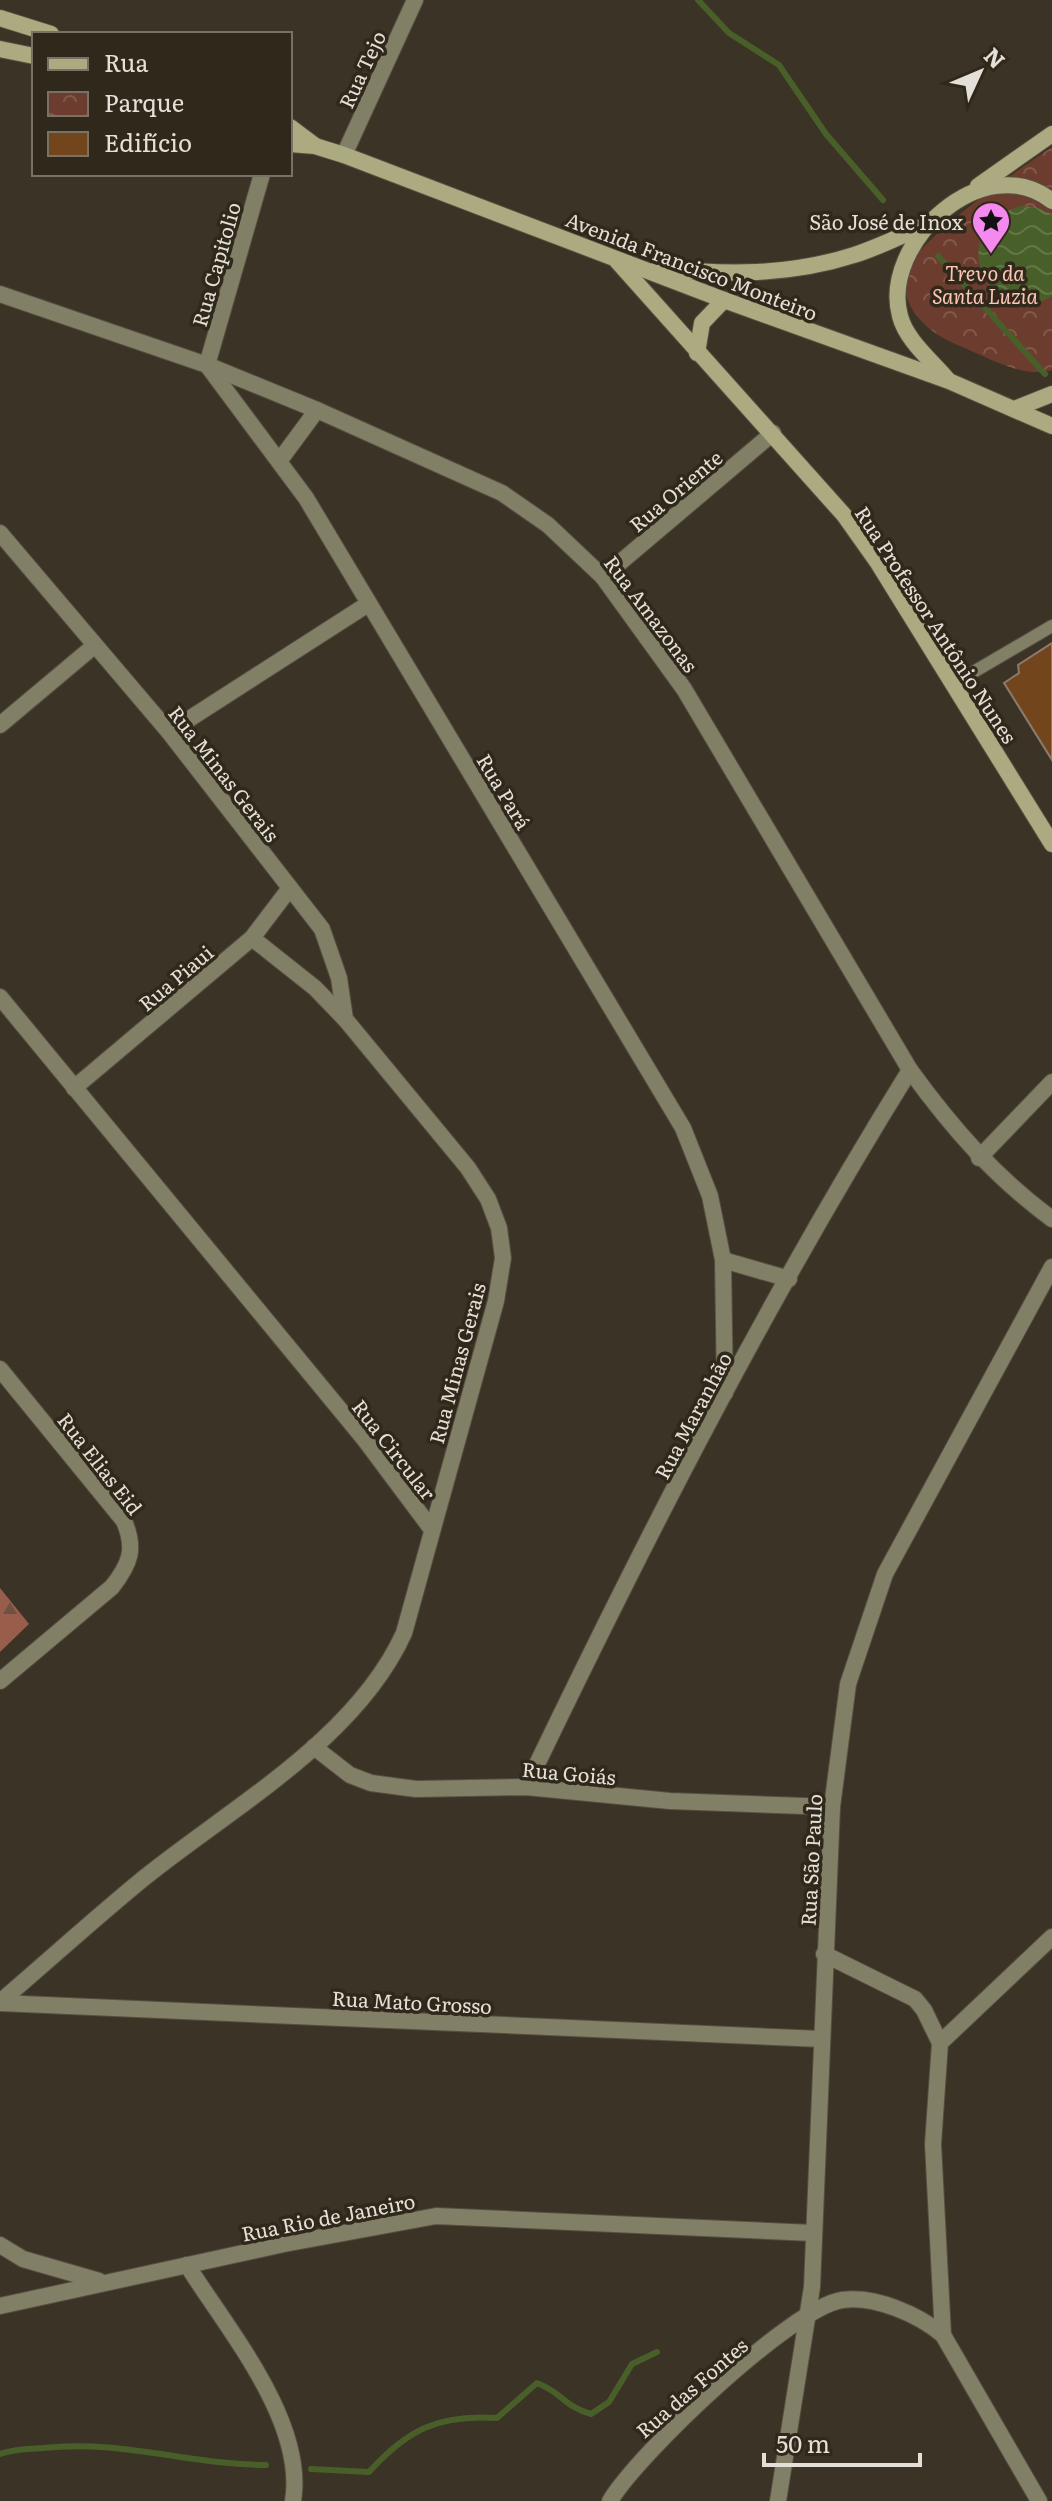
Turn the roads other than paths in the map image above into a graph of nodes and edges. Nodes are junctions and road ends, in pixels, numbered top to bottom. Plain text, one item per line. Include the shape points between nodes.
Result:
1 (415, 0) edge
2 (0, 18) edge
3 (45, 32) edge
4 (0, 49) edge
5 (32, 56) edge
6 (292, 129) edge
7 (1052, 134) edge
8 (292, 144) edge
9 (315, 146) junction
10 (344, 155) junction
11 (261, 176) edge
12 (968, 192) junction
13 (1052, 201) edge
14 (929, 224) junction
15 (614, 257) junction
16 (632, 265) junction
17 (0, 294) edge
18 (724, 300) junction
19 (697, 353) junction
20 (207, 365) junction
21 (949, 381) junction
22 (1052, 394) edge
23 (1017, 408) junction
24 (317, 410) junction
25 (1052, 426) edge
26 (773, 433) junction
27 (280, 460) junction
28 (0, 533) edge
29 (603, 577) junction
30 (368, 604) junction
31 (1052, 626) edge
32 (94, 646) junction
33 (953, 684) junction
34 (0, 725) edge
35 (169, 732) junction
36 (1052, 844) edge
37 (290, 888) junction
38 (252, 938) junction
39 (0, 997) edge
40 (345, 1019) junction
41 (910, 1070) junction
42 (1052, 1082) edge
43 (74, 1088) junction
44 (979, 1158) junction
45 (1052, 1219) edge
46 (723, 1260) junction
47 (1052, 1267) edge
48 (789, 1279) junction
49 (0, 1369) edge
50 (725, 1393) junction
51 (430, 1527) junction
52 (0, 1681) edge
53 (314, 1747) junction
54 (526, 1787) junction
55 (832, 1807) junction
56 (1052, 1937) edge
57 (824, 1954) junction
58 (0, 2003) edge
59 (821, 2039) junction
60 (940, 2043) junction
61 (813, 2233) junction
62 (0, 2245) edge
63 (187, 2265) junction
64 (101, 2282) junction
65 (0, 2306) edge
66 (808, 2314) junction
67 (943, 2335) junction
68 (293, 2501) edge
69 (610, 2501) edge
70 (778, 2501) edge
71 (1039, 2501) edge

1 - 10 street, Rua Tejo
2 - 3 main road
4 - 5 main road
6 - 9 main road, Avenida Francisco Monteiro
7 - 12 main road
8 - 9 main road, Avenida Francisco Monteiro
9 - 10 main road, Avenida Francisco Monteiro
10 - 15 main road, Avenida Francisco Monteiro
11 - 20 street, Rua Capitolio
12 - 13 main road via 991,186 1025,189
12 - 14 main road
14 - 16 main road via 855,255 806,268 724,275
14 - 21 main road via 908,257 897,295 900,318 913,342
15 - 16 main road, Avenida Francisco Monteiro
15 - 19 main road, Rua Professor Antônio Nunes
16 - 18 main road, Avenida Francisco Monteiro
17 - 20 street, Rua Amazonas
18 - 19 main road via 702,323
18 - 21 main road, Avenida Francisco Monteiro
19 - 26 main road, Rua Professor Antônio Nunes
20 - 24 street, Rua Amazonas
20 - 27 street, Rua Pará
21 - 23 main road, Avenida Francisco Monteiro
22 - 23 main road
23 - 25 main road, Avenida Francisco Monteiro
24 - 27 street
24 - 29 street, Rua Amazonas via 502,493 548,525
26 - 29 street, Rua Oriente
26 - 33 main road, Rua Professor Antônio Nunes via 844,515
27 - 30 street, Rua Pará
28 - 32 street, Rua Minas Gerais
29 - 41 street, Rua Amazonas via 684,689
30 - 35 street
30 - 46 street, Rua Pará via 683,1128 710,1196
31 - 33 lane
32 - 34 street
32 - 35 street, Rua Minas Gerais
33 - 36 main road, Rua Professor Antônio Nunes
35 - 37 street, Rua Minas Gerais
37 - 38 street, Rua Piaui
37 - 40 street, Rua Minas Gerais via 327,940
38 - 40 street, Rua Minas Gerais
38 - 43 street, Rua Piaui
39 - 43 street, Rua Circular
40 - 51 street, Rua Minas Gerais via 468,1168 499,1228 503,1258 496,1301
41 - 44 street, Rua Amazonas
41 - 48 street, Rua Maranhão
42 - 44 street
43 - 51 street, Rua Circular via 365,1440
44 - 45 street, Rua Amazonas
46 - 48 street
46 - 50 street, Rua Pará
47 - 55 street, Rua São Paulo via 885,1574 848,1684
48 - 50 street, Rua Maranhão
49 - 52 street, Rua Elias Eid via 124,1521 132,1552 112,1587
50 - 54 street, Rua Maranhão
51 - 53 street, Rua Circular via 404,1633 392,1660 360,1702
53 - 54 street, Rua Goiás via 350,1775 371,1783 416,1789
53 - 58 street, Rua Circular via 143,1879
54 - 55 street, Rua Goiás via 670,1801
55 - 57 street, Rua São Paulo
56 - 60 street
57 - 59 street, Rua São Paulo
57 - 60 street via 915,1999
58 - 59 street, Rua Mato Grosso
59 - 61 street, Rua São Paulo
60 - 67 street via 933,2144
61 - 63 street, Rua Rio de Janeiro via 436,2216
61 - 66 street, Rua São Paulo
62 - 64 street via 23,2259
63 - 64 street, Rua Rio de Janeiro
63 - 68 street via 284,2428 294,2457
64 - 65 street, Rua Rio de Janeiro
66 - 67 street, Rua das Fontes via 841,2300 866,2300 927,2322
66 - 69 street, Rua das Fontes via 679,2419
66 - 70 street, Rua São Paulo
67 - 71 street

